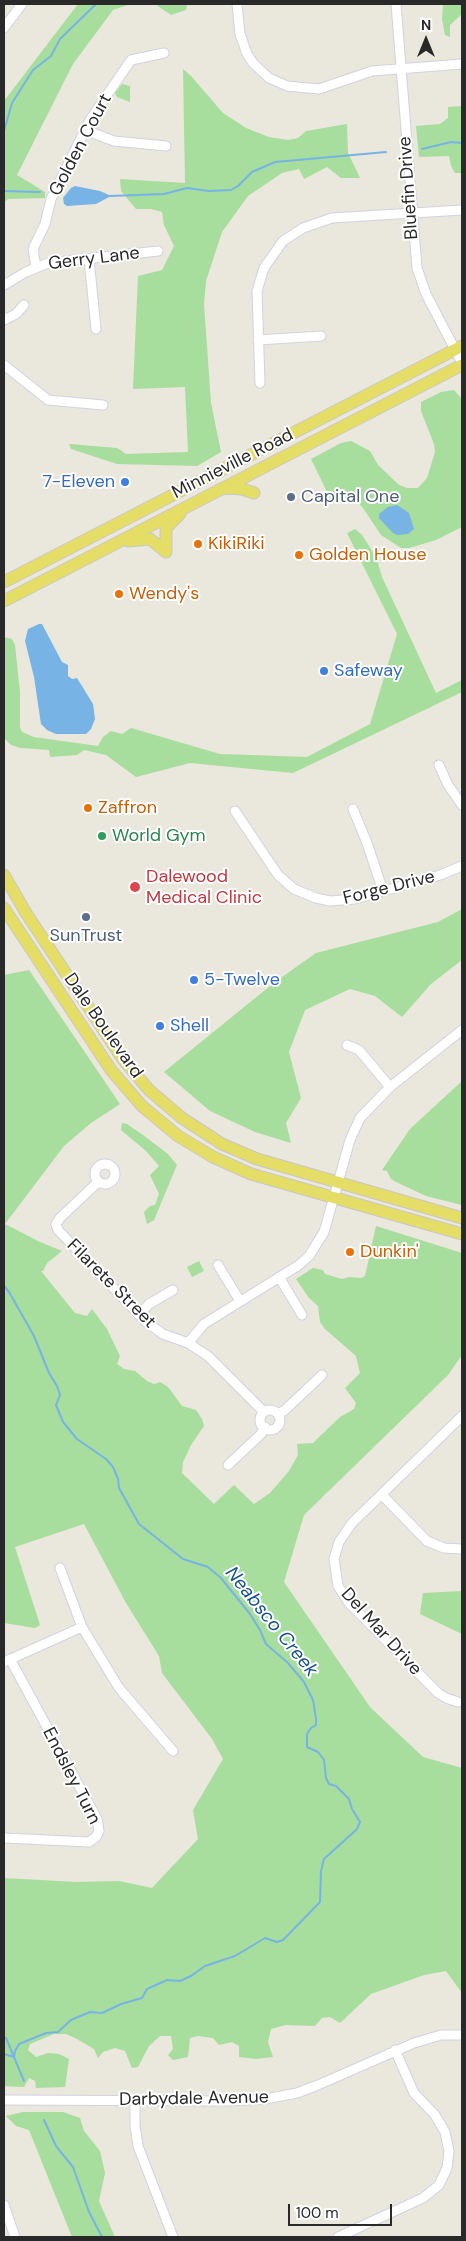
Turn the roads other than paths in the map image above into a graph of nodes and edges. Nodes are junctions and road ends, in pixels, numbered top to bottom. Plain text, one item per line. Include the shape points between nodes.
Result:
1 (22, 4) edge
2 (237, 4) edge
3 (396, 4) edge
4 (4, 28) edge
5 (164, 53) dead end
6 (462, 64) edge
7 (401, 69) junction
8 (85, 130) junction
9 (166, 146) dead end
10 (462, 210) edge
11 (411, 213) junction
12 (158, 251) dead end
13 (89, 258) junction
14 (36, 267) junction
15 (4, 284) edge
16 (24, 305) dead end
17 (4, 320) edge
18 (96, 330) dead end
19 (321, 336) dead end
20 (258, 340) junction
21 (459, 347) edge
22 (462, 364) edge
23 (4, 365) edge
24 (260, 383) dead end
25 (103, 405) dead end
26 (223, 488) junction
27 (254, 493) dead end
28 (187, 506) junction
29 (114, 544) junction
30 (4, 582) edge
31 (9, 598) edge
32 (4, 606) edge
33 (440, 765) dead end
34 (462, 805) edge
35 (353, 809) dead end
36 (235, 811) dead end
37 (462, 866) edge
38 (4, 874) edge
39 (383, 891) junction
40 (4, 908) edge
41 (462, 1030) edge
42 (347, 1045) dead end
43 (390, 1087) junction
44 (98, 1182) dead end
45 (338, 1183) junction
46 (334, 1198) junction
47 (462, 1218) edge
48 (462, 1234) edge
49 (218, 1265) dead end
50 (278, 1278) junction
51 (173, 1290) dead end
52 (240, 1301) junction
53 (139, 1315) junction
54 (302, 1315) dead end
55 (188, 1343) junction
56 (322, 1375) dead end
57 (264, 1412) junction
58 (278, 1414) junction
59 (462, 1416) edge
60 (265, 1427) junction
61 (228, 1465) dead end
62 (382, 1495) junction
63 (462, 1549) edge
64 (60, 1568) dead end
65 (82, 1627) junction
66 (7, 1660) edge
67 (458, 1702) dead end
68 (173, 1751) dead end
69 (4, 1838) edge
70 (462, 2035) edge
71 (395, 2050) junction
72 (4, 2100) edge
73 (135, 2101) junction
74 (4, 2205) edge
75 (16, 2237) edge
76 (173, 2237) edge
77 (338, 2237) edge

1 - 4 street
2 - 7 street via 240,34 247,54 260,71 277,82 299,89 319,89 360,74
3 - 7 street, Bluefin Drive
5 - 8 street, Golden Court via 130,60
6 - 7 street
7 - 11 street, Bluefin Drive
8 - 9 street via 114,141
8 - 14 street, Golden Court via 53,194 46,224 34,246 32,253
10 - 11 street
11 - 20 street via 323,220 284,241 270,258 259,282 256,303
11 - 21 street, Bluefin Drive via 420,280
12 - 13 street, Gerry Lane
13 - 14 street, Gerry Lane
13 - 18 street
14 - 15 street, Gerry Lane
16 - 17 street
19 - 20 street
20 - 24 street
21 - 22 street, Bluefin Drive
21 - 30 main road, Minnieville Road
22 - 26 main road, Minnieville Road
23 - 25 street via 48,400
26 - 27 main road
26 - 28 main road, Minnieville Road
28 - 29 main road, Minnieville Road
28 - 29 main road via 166,528 166,552 148,538
29 - 31 main road, Minnieville Road
31 - 32 main road, Minnieville Road
33 - 34 street via 448,785
35 - 39 street
36 - 39 street, Forge Drive via 272,868 305,895 344,901
37 - 39 street, Forge Drive
38 - 45 main road, Dale Boulevard via 26,913 122,1058 165,1105 201,1132 239,1152
40 - 46 main road, Dale Boulevard via 111,1070 126,1090 160,1122 191,1145 231,1166
41 - 43 street
42 - 43 street via 359,1050
43 - 45 street via 368,1108 354,1129
44 - 53 street, Filarete Street via 60,1218 56,1226 60,1234
45 - 46 street
45 - 47 main road, Dale Boulevard
46 - 48 main road, Dale Boulevard
46 - 50 street via 316,1248 299,1265
49 - 52 street
50 - 52 street
50 - 54 street
51 - 53 street via 149,1304
52 - 55 street via 204,1324
53 - 55 street, Filarete Street via 157,1330
55 - 57 street, Filarete Street via 208,1356
56 - 58 street
57 - 58 street via 272,1410
57 - 60 street via 261,1420
58 - 60 street via 280,1421 277,1426
59 - 62 street, Del Mar Drive
60 - 61 street
62 - 63 street via 427,1541 444,1548
62 - 67 street, Del Mar Drive via 352,1523 339,1542 334,1559 338,1586 349,1603 438,1693
64 - 65 street
65 - 66 street
65 - 68 street via 124,1694
66 - 69 street, Endsley Turn via 97,1819 99,1828 96,1837 89,1842
70 - 71 street, Darbydale Avenue via 441,2035
71 - 73 street, Darbydale Avenue via 318,2085 278,2098
71 - 77 street via 414,2093 445,2132 449,2151 447,2168 438,2185 423,2198
72 - 73 street, Darbydale Avenue
73 - 76 street via 138,2146
74 - 75 street

